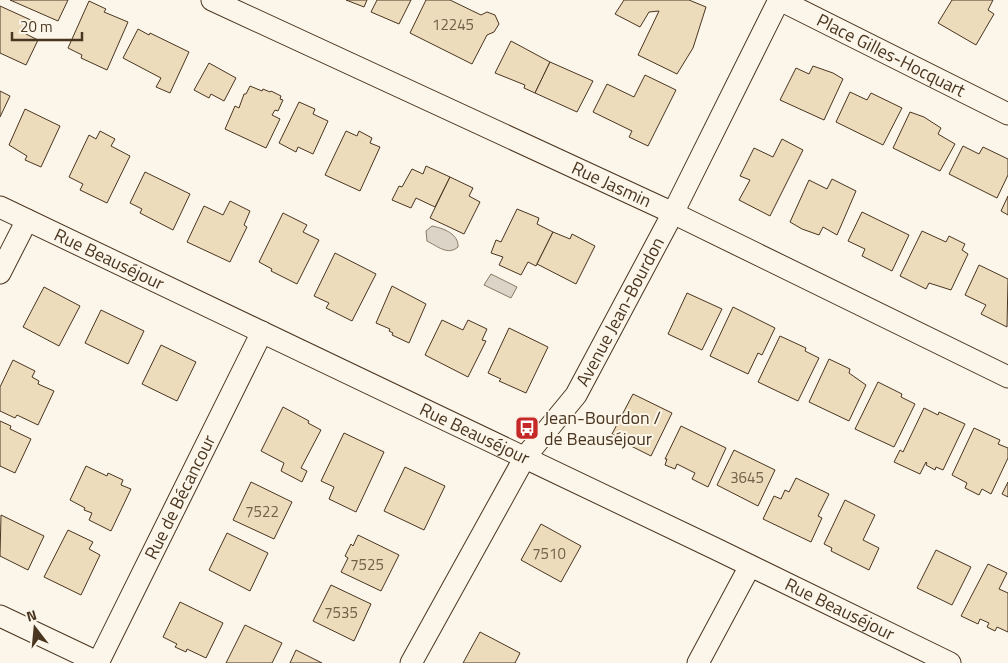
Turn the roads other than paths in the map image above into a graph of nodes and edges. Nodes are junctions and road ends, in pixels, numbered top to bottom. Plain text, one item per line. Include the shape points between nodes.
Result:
1 (212, 0) edge
2 (780, 0) edge
3 (1005, 107) edge
4 (0, 207) edge
5 (673, 213) junction
6 (27, 220) junction
7 (0, 273) edge
8 (262, 332) junction
9 (1008, 377) edge
10 (525, 457) junction
11 (750, 566) junction
12 (0, 616) edge
13 (99, 663) edge
14 (410, 663) edge
15 (698, 663) edge
16 (950, 663) edge

1 - 5 street, Rue Jasmin
2 - 3 street, Place Gilles-Hocquart
2 - 5 street, Avenue Jean-Bourdon
4 - 6 street, Rue Beauséjour
5 - 9 street, Rue Jasmin
5 - 10 street, Avenue Jean-Bourdon via 576,395
6 - 7 street
6 - 8 street, Rue Beauséjour
8 - 10 street, Rue Beauséjour
8 - 13 street, Rue de Bécancour
10 - 11 street, Rue Beauséjour
10 - 14 street, Avenue Jean-Bourdon
11 - 15 street
11 - 16 street, Rue Beauséjour
12 - 13 street

